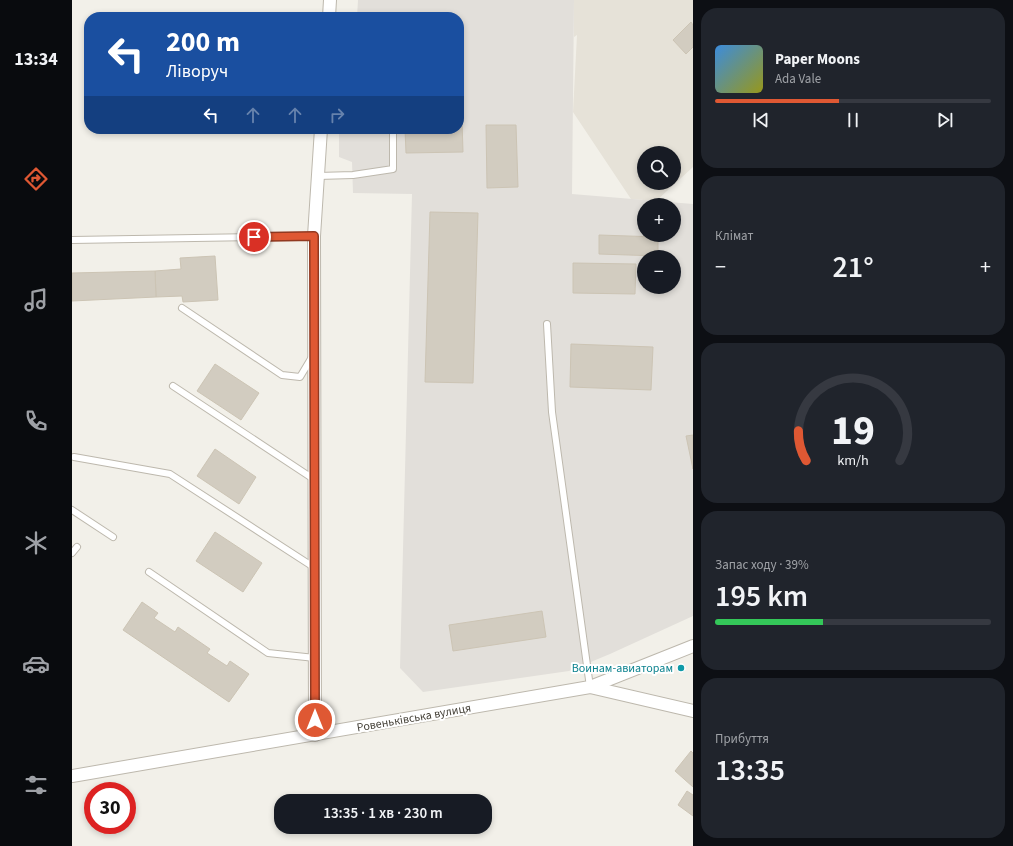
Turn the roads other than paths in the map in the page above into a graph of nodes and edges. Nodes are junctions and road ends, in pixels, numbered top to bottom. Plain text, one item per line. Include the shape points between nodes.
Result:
1 (330, 0) edge
2 (329, 12) edge
3 (321, 134) edge
4 (393, 134) edge
5 (318, 176) junction
6 (314, 236) junction
7 (72, 240) edge
8 (182, 308) dead end
9 (547, 324) dead end
10 (314, 352) junction
11 (173, 386) dead end
12 (74, 458) dead end
13 (315, 480) junction
14 (72, 510) edge
15 (113, 537) dead end
16 (77, 547) dead end
17 (72, 554) edge
18 (315, 568) junction
19 (149, 572) dead end
20 (693, 646) edge
21 (315, 658) junction
22 (590, 687) junction
23 (693, 711) edge
24 (315, 735) junction
25 (72, 776) edge

1 - 2 street
3 - 5 street
4 - 5 lane via 393,169 353,175
5 - 6 street
6 - 7 lane
6 - 10 street
8 - 10 lane via 282,375 300,377
9 - 22 lane via 552,412
10 - 13 street
11 - 13 lane
12 - 18 lane via 170,474
13 - 18 street
14 - 15 lane
16 - 17 lane
18 - 21 street
19 - 21 lane via 268,653
20 - 22 street, Ровеньківська вулиця
21 - 24 street
22 - 23 street, Ровеньківська вулиця
22 - 24 street, Ровеньківська вулиця
24 - 25 street, Ровеньківська вулиця

